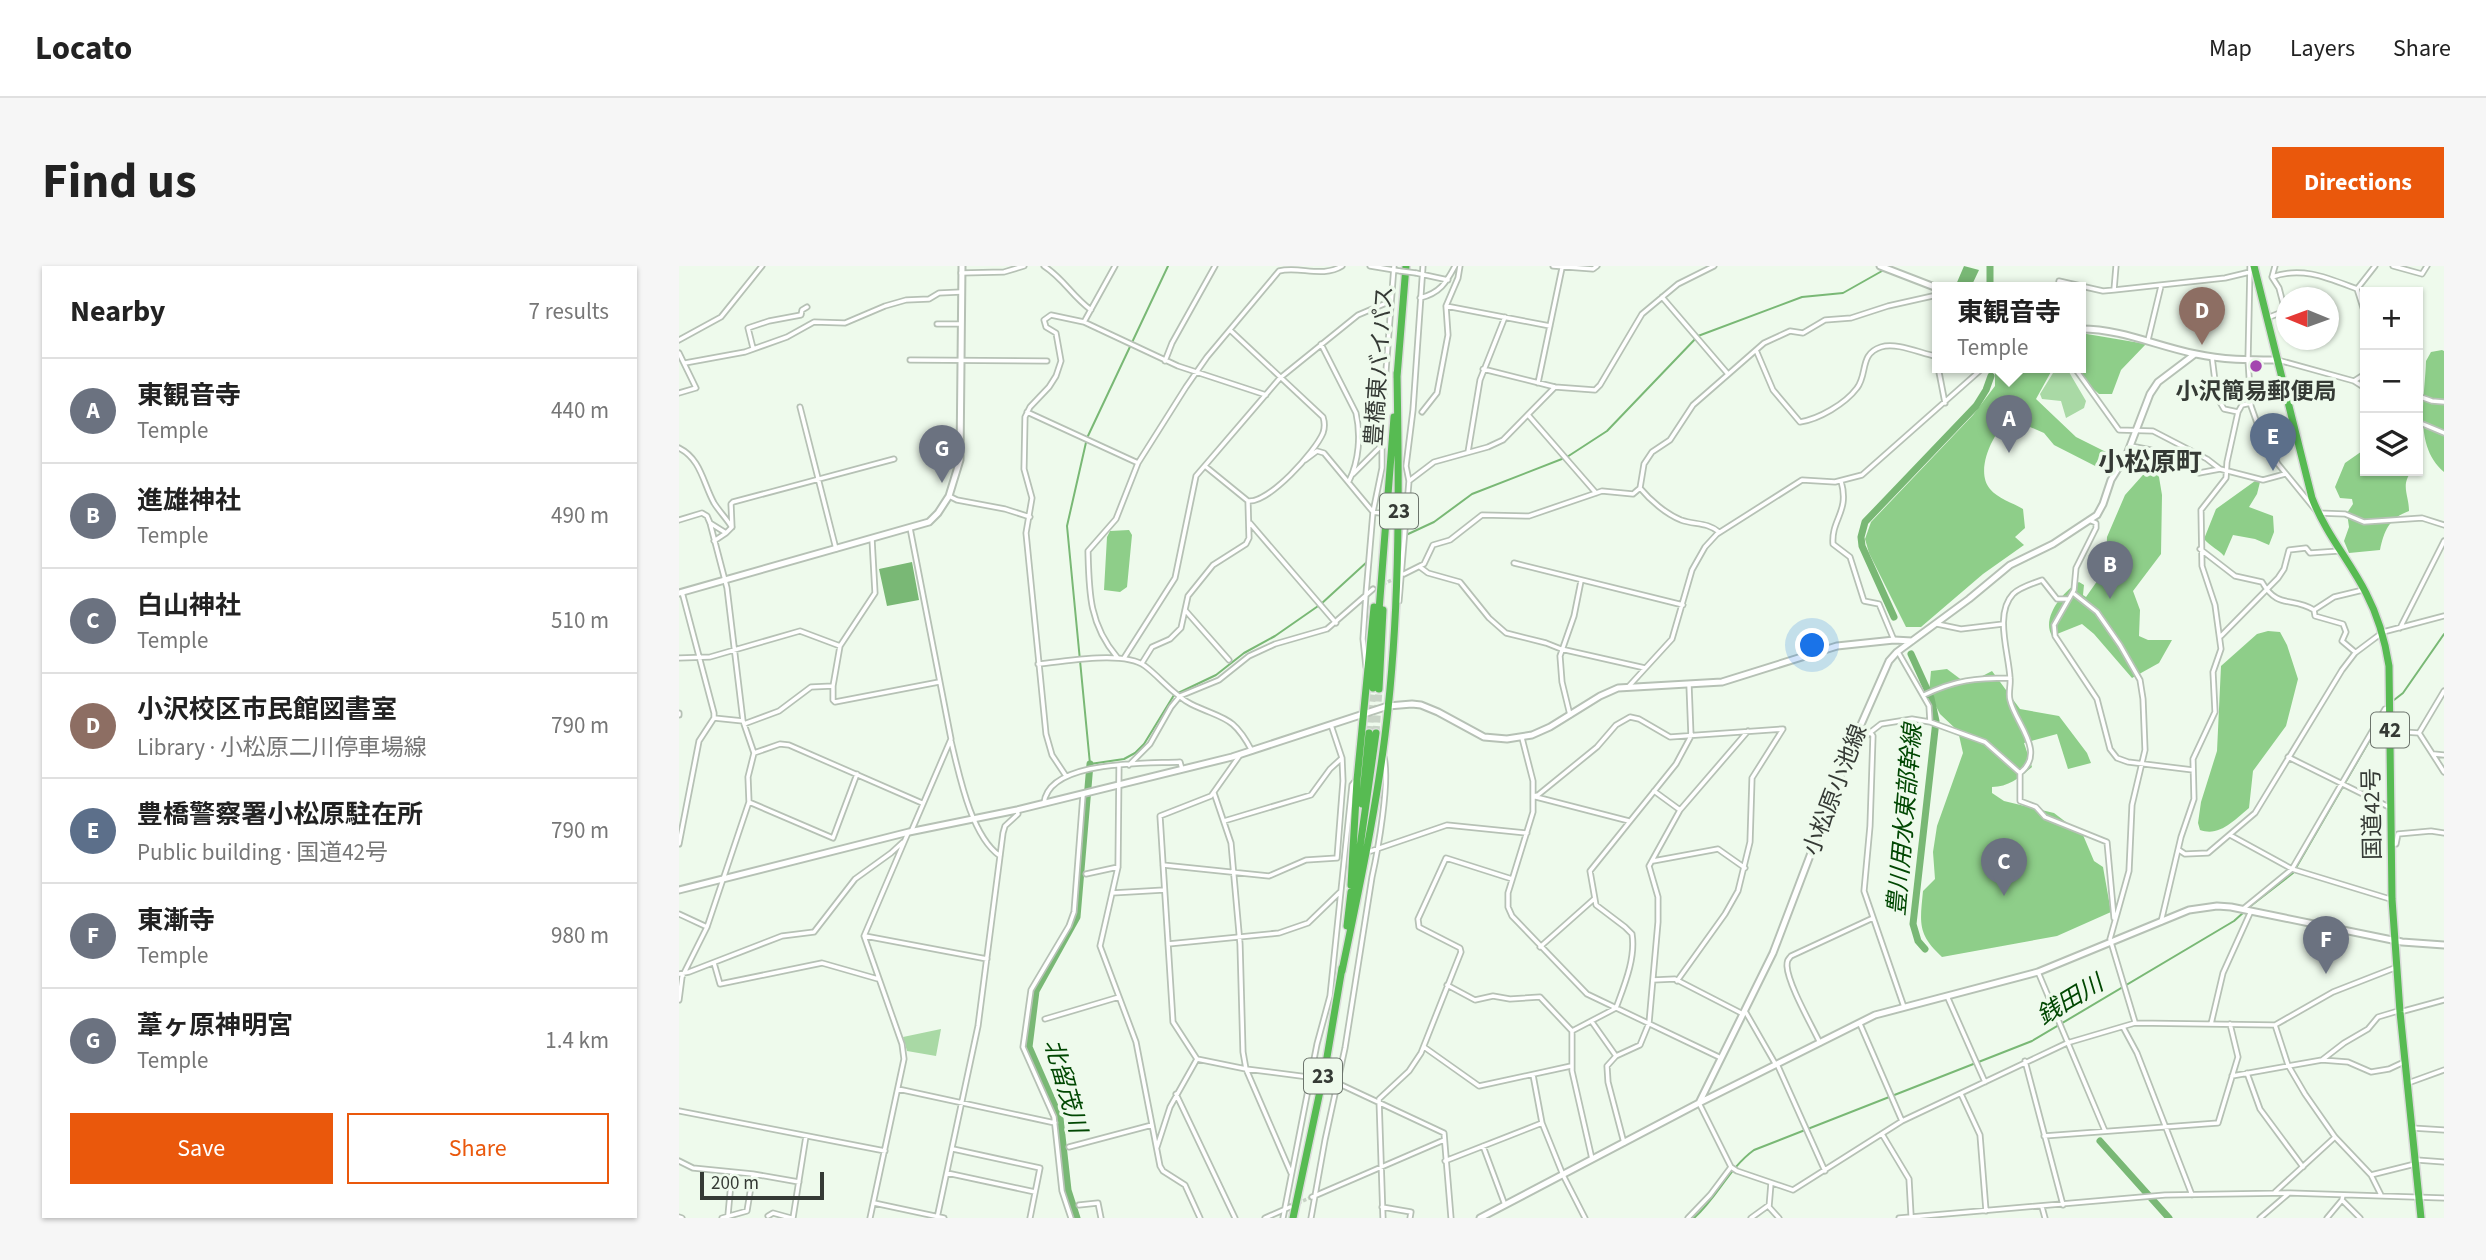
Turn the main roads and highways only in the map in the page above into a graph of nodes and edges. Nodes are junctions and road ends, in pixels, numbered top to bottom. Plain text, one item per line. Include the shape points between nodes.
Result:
1 (1403, 268) edge
2 (2251, 268) edge
3 (1397, 373) junction
4 (1390, 470) junction
5 (1384, 538) junction
6 (1350, 896) junction
7 (1347, 933) junction
8 (1342, 971) junction
9 (1293, 1218) edge
10 (2421, 1218) edge

1 - 3 highway, 豊橋東バイパス / 23
2 - 10 highway, 国道42号 / 42 via 2318,513 2365,590 2383,632 2389,666 2392,899
3 - 4 highway, 豊橋東バイパス / 23
3 - 8 highway, 23 via 1399,507 1388,706 1374,811
4 - 5 highway, 豊橋東バイパス / 23
4 - 5 highway, 豊橋東バイパス / 23 via 1376,689
5 - 6 highway, 23 via 1362,715
6 - 7 highway, 23
6 - 7 highway, 23 via 1372,733
7 - 8 highway, 23
8 - 9 highway, 23

